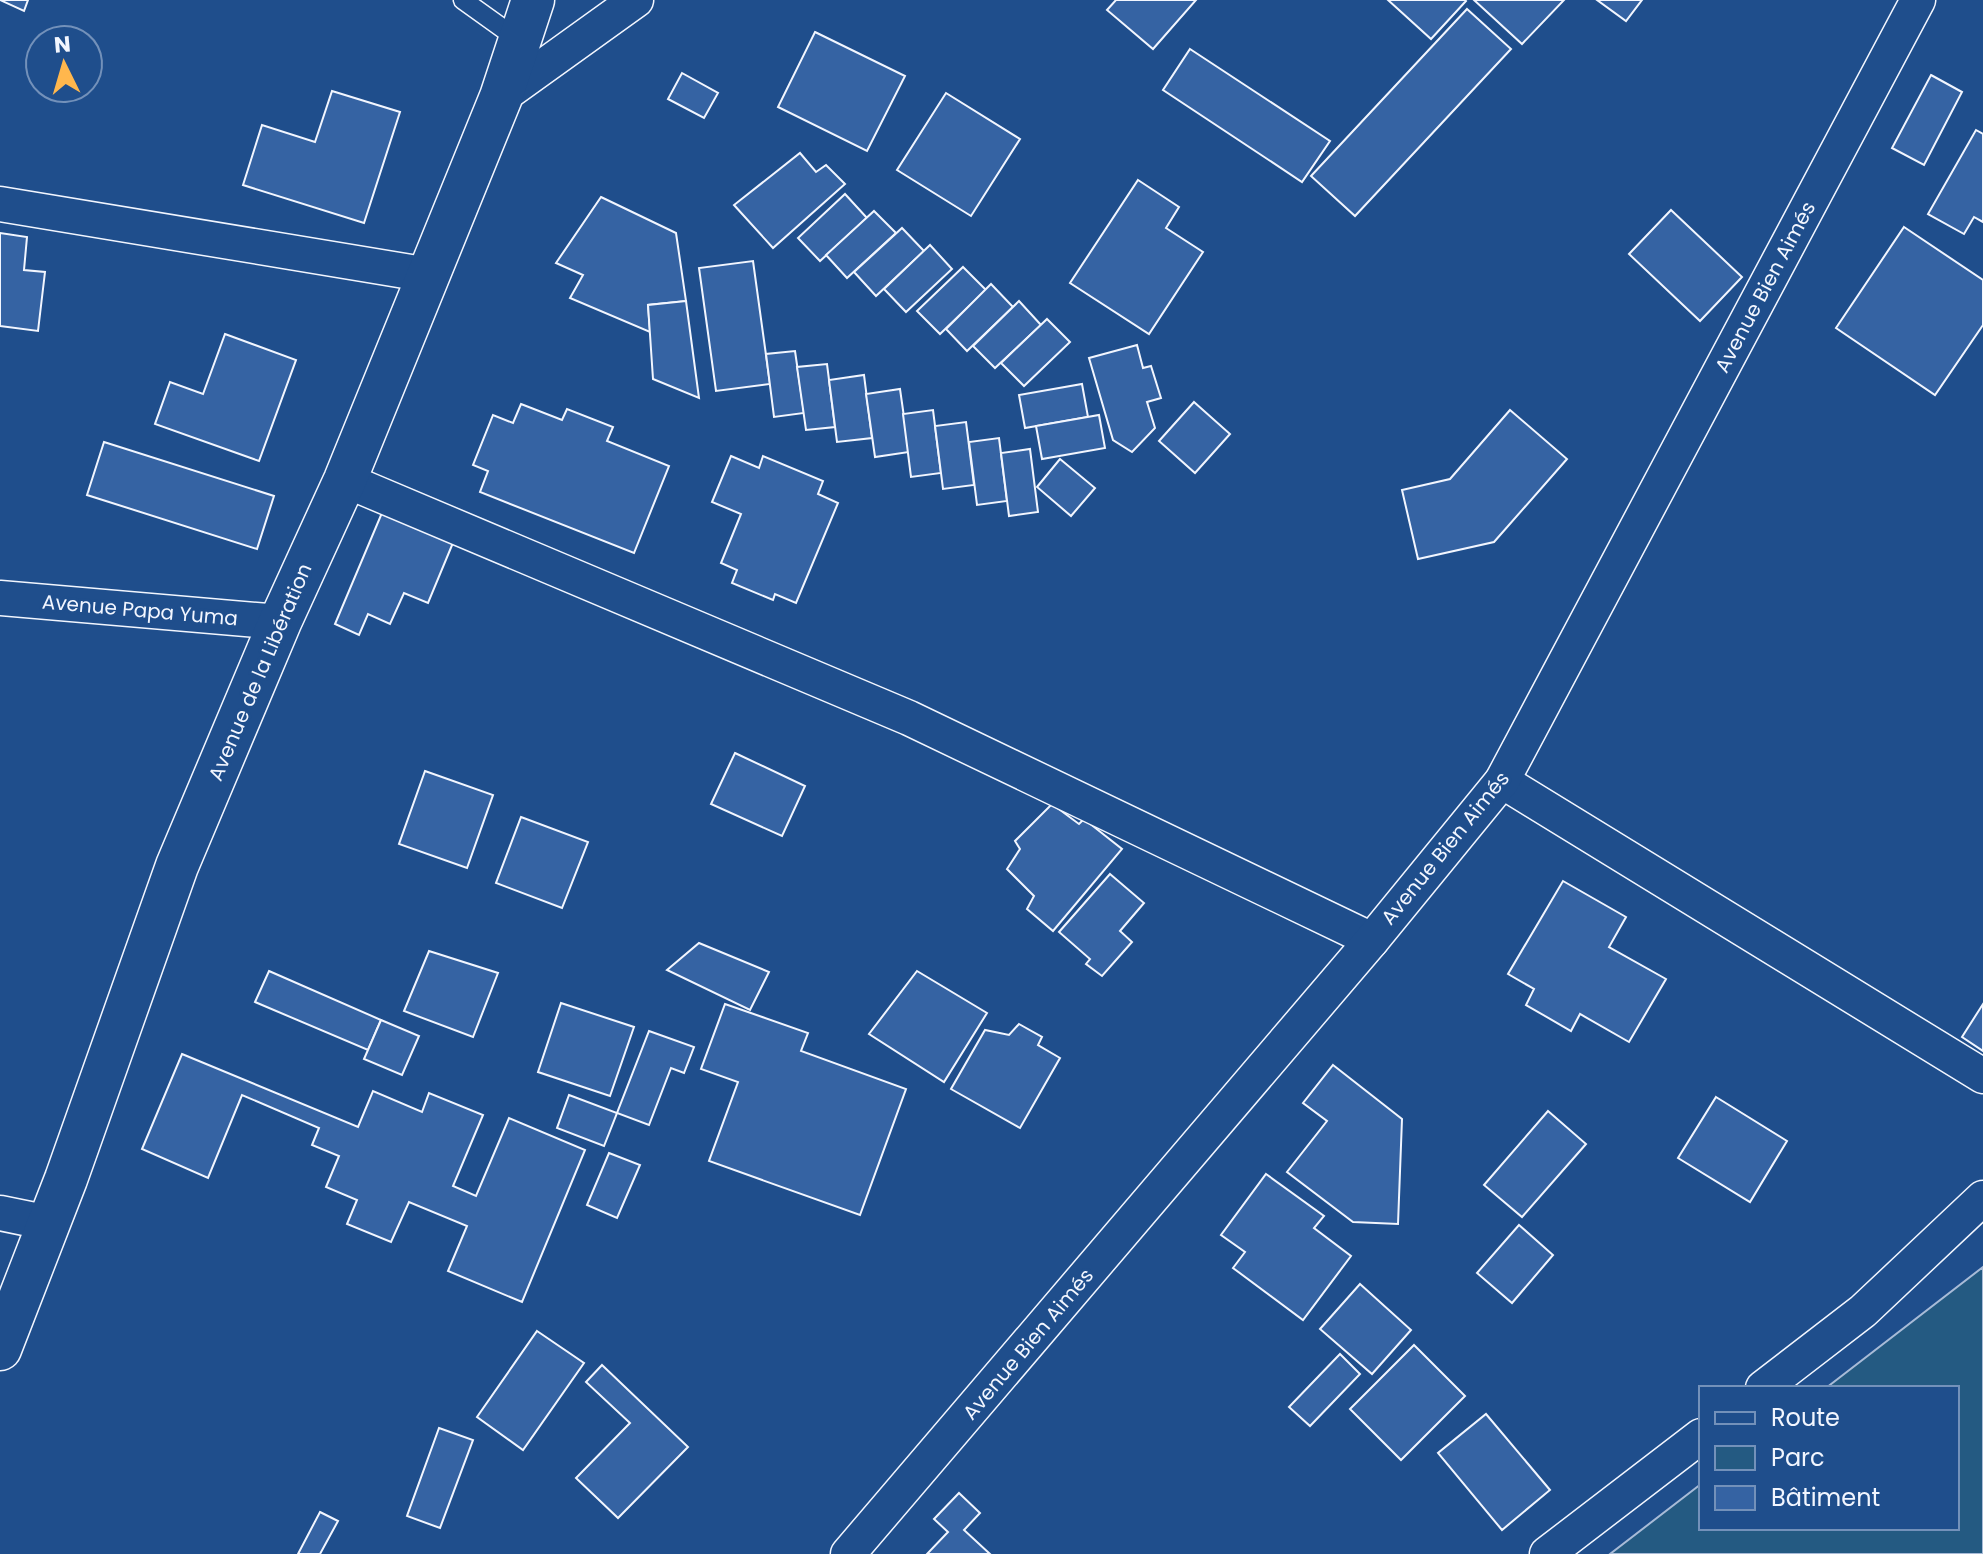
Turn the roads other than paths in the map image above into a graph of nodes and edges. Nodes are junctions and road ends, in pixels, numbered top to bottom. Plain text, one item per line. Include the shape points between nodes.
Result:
1 (463, 0) edge
2 (533, 0) edge
3 (636, 0) edge
4 (1918, 0) edge
5 (519, 41) junction
6 (501, 97) junction
7 (0, 204) edge
8 (429, 275) junction
9 (345, 480) junction
10 (0, 598) edge
11 (280, 622) junction
12 (1502, 781) junction
13 (1372, 940) junction
14 (1983, 1076) edge
15 (1983, 1198) edge
16 (0, 1213) edge
17 (49, 1223) junction
18 (0, 1349) edge
19 (1766, 1386) edge
20 (1699, 1438) edge
21 (848, 1554) edge
22 (1547, 1554) edge

1 - 5 lane
2 - 5 street, Avenue de la Libération
3 - 6 street
4 - 12 street, Avenue Bien Aimés
5 - 6 street, Avenue de la Libération
6 - 8 street, Avenue de la Libération
7 - 8 street
8 - 9 street, Avenue de la Libération
9 - 11 street, Avenue de la Libération
9 - 13 street via 909,718
10 - 11 street, Avenue Papa Yuma
11 - 17 street, Avenue de la Libération via 177,866
12 - 13 street, Avenue Bien Aimés
12 - 14 street
13 - 21 street, Avenue Bien Aimés
15 - 19 street via 1863,1311
16 - 17 street
17 - 18 street, Avenue de la Libération
20 - 22 street

